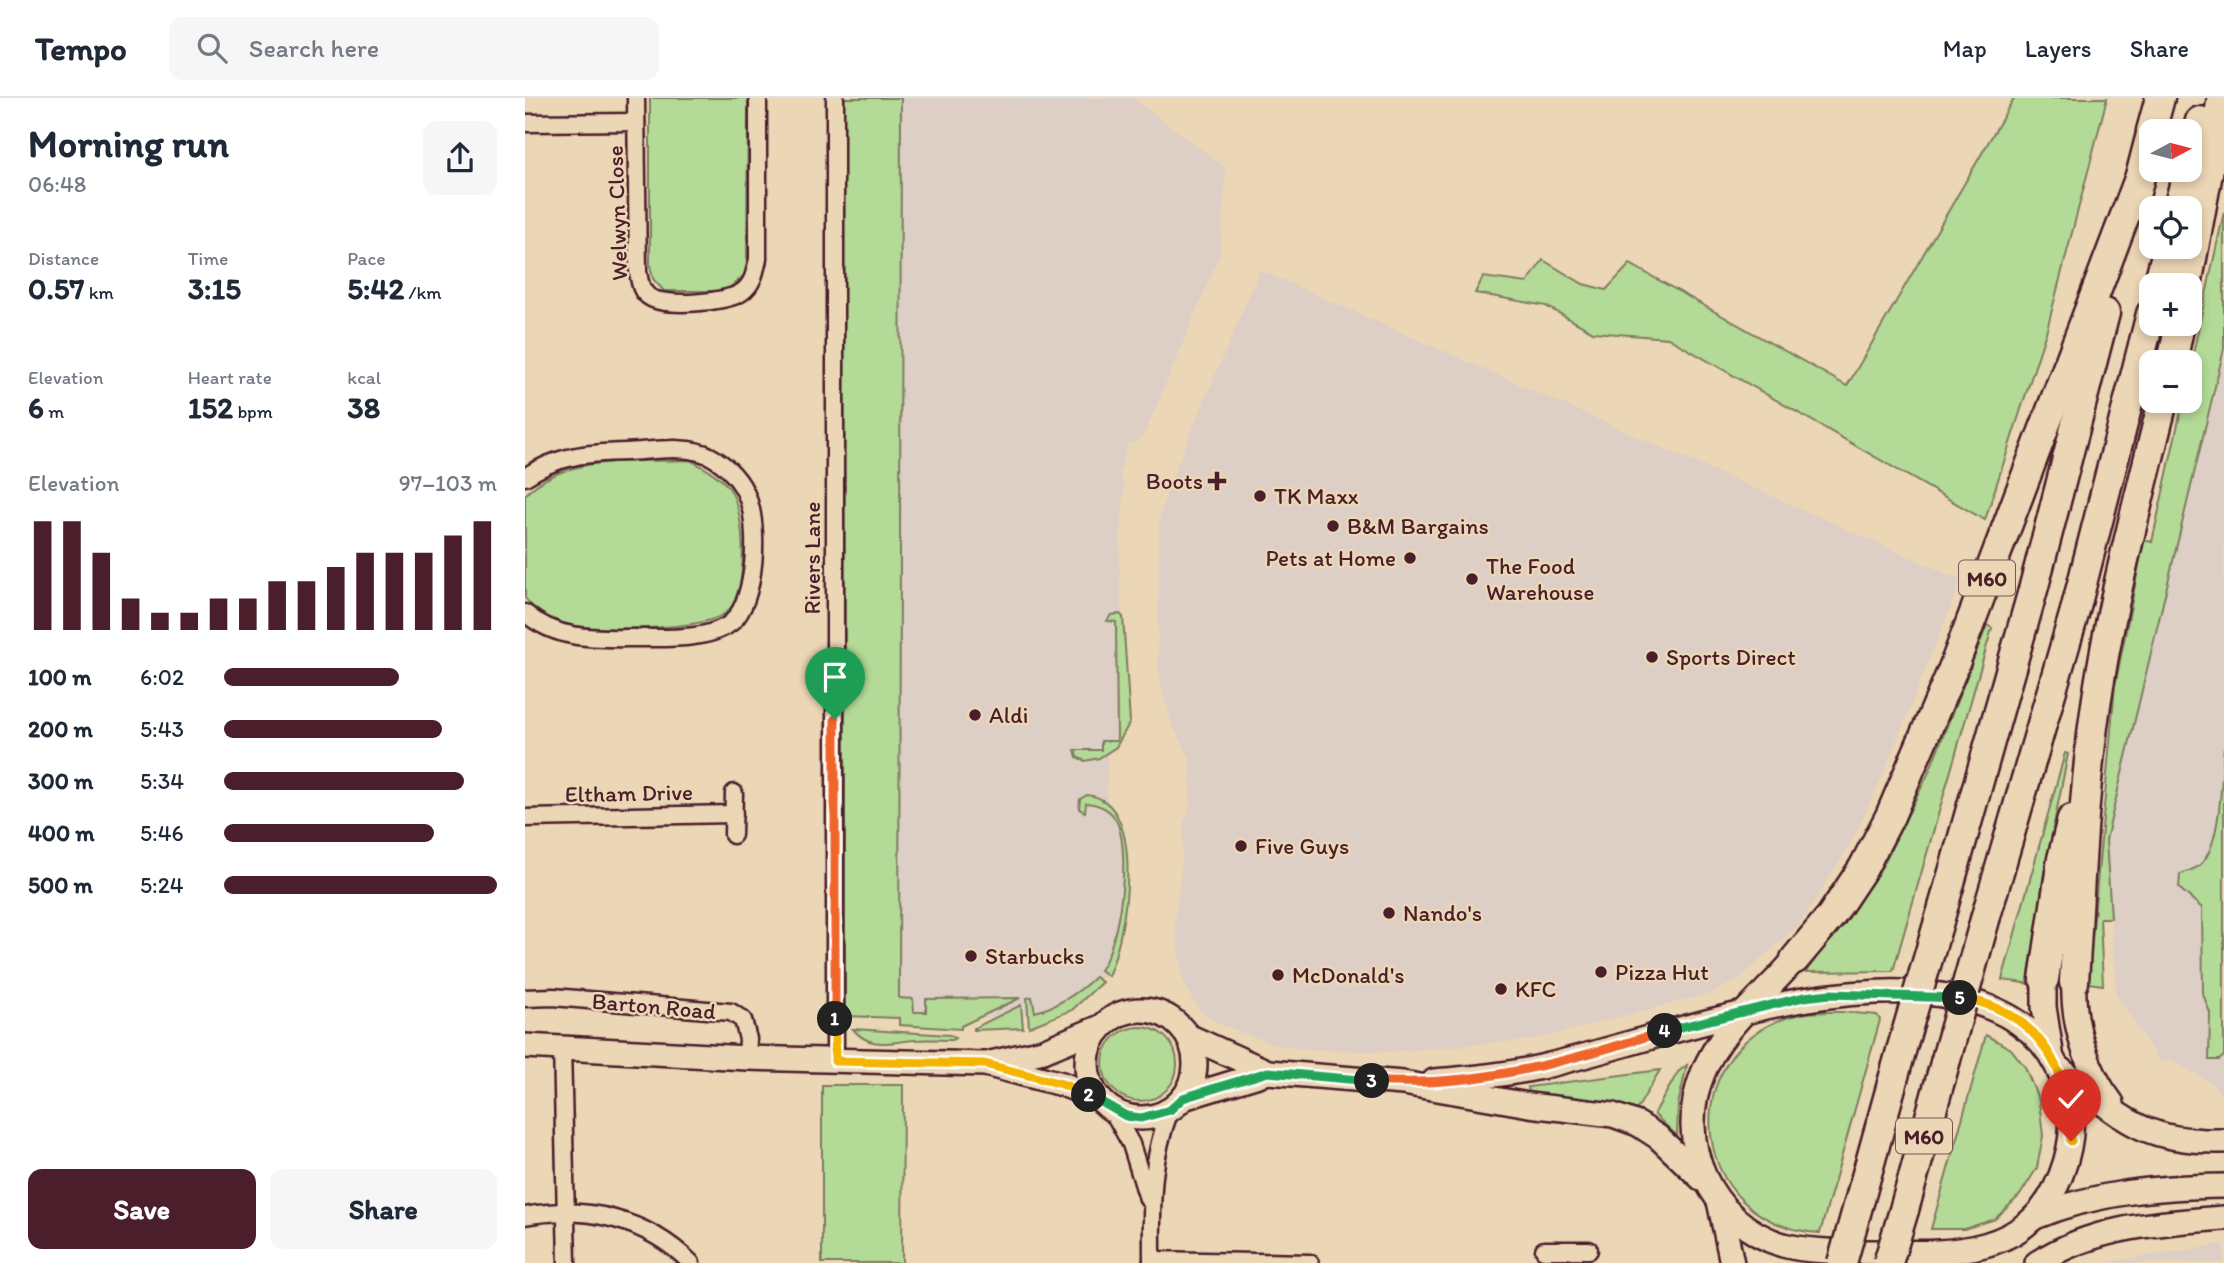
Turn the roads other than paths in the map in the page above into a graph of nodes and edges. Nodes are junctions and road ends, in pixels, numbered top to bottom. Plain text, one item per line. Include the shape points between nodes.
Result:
1 (636, 98) edge
2 (758, 98) edge
3 (835, 98) edge
4 (2159, 98) edge
5 (2206, 98) edge
6 (2222, 98) edge
7 (2154, 119) edge
8 (2201, 119) edge
9 (636, 122) junction
10 (525, 123) edge
11 (2139, 179) edge
12 (2139, 180) edge
13 (2189, 273) edge
14 (2145, 336) edge
15 (2160, 413) edge
16 (525, 477) edge
17 (525, 613) edge
18 (2091, 738) junction
19 (734, 793) dead end
20 (734, 814) junction
21 (525, 818) edge
22 (733, 835) dead end
23 (1795, 960) joint
24 (2044, 979) joint
25 (2074, 982) joint
26 (525, 998) edge
27 (1745, 1012) junction
28 (1101, 1027) junction
29 (1188, 1036) junction
30 (525, 1046) edge
31 (562, 1046) junction
32 (747, 1058) junction
33 (835, 1061) junction
34 (2056, 1062) junction
35 (985, 1064) junction
36 (1268, 1072) junction
37 (1403, 1083) junction
38 (1106, 1104) junction
39 (1177, 1104) junction
40 (2128, 1123) junction
41 (2224, 1141) edge
42 (2224, 1186) edge
43 (1714, 1194) junction
44 (1150, 1205) junction
45 (566, 1212) junction
46 (525, 1216) edge
47 (2032, 1218) junction
48 (2224, 1218) edge
49 (2007, 1238) junction
50 (1544, 1250) dead end
51 (1588, 1250) dead end
52 (1566, 1256) edge
53 (1152, 1261) edge
54 (566, 1263) edge
55 (691, 1263) edge
56 (1310, 1263) edge
57 (1732, 1263) edge
58 (1842, 1263) edge
59 (1888, 1263) edge
60 (1986, 1263) edge
61 (2037, 1263) edge

1 - 9 street, Welwyn Close
2 - 9 street, Welwyn Close via 758,259 753,280 727,300 661,302 642,290
3 - 33 street, Rivers Lane
4 - 7 highway, M60
5 - 8 highway
6 - 13 highway
9 - 10 street, Welwyn Close
11 - 23 highway, M60 via 1952,671 1890,816 1863,868
12 - 58 highway, M60, bridge via 2033,590
14 - 59 highway, M60, bridge via 2075,611
15 - 18 highway via 2106,642
16 - 17 street via 545,464 584,453 690,450 708,455 728,468 750,501 753,557 753,583 732,622 688,638 580,638 542,626
18 - 24 highway via 2062,859
18 - 25 highway
19 - 20 street
20 - 21 street, Eltham Drive
20 - 22 street
23 - 27 main road
24 - 34 main road via 2044,1007
25 - 40 main road via 2076,1017 2085,1049 2102,1088
26 - 32 street, Barton Road via 731,1012 743,1020
27 - 34 main road via 1830,994 1969,999 2011,1018 2034,1035
27 - 37 main road via 1538,1067
27 - 43 main road via 1708,1059 1695,1093 1693,1136 1698,1162
28 - 29 main road via 1130,1010 1147,1009 1164,1014
28 - 35 main road, Barton Road via 1043,1051
28 - 38 main road via 1087,1055 1091,1086
29 - 36 main road
29 - 39 main road via 1196,1068 1192,1084
30 - 31 main road, Barton Road
31 - 32 main road, Barton Road
31 - 45 street
32 - 33 main road, Barton Road
33 - 35 main road, Barton Road
34 - 40 main road
34 - 47 main road via 2071,1115 2071,1141 2056,1188
35 - 38 main road, Barton Road via 1062,1084
36 - 37 main road
36 - 39 main road
37 - 43 main road via 1629,1119 1658,1137
38 - 39 main road via 1141,1118
38 - 44 street via 1131,1144
39 - 44 street via 1158,1144
40 - 41 main road via 2166,1139
42 - 47 main road via 2120,1192
43 - 49 main road via 1750,1229 1797,1248 1952,1253
43 - 57 main road
44 - 53 street
45 - 46 street
45 - 54 street
45 - 55 street via 625,1221 652,1232
47 - 49 main road
48 - 61 main road via 2122,1228 2073,1244
49 - 60 main road
50 - 52 street
51 - 52 street
53 - 56 street

